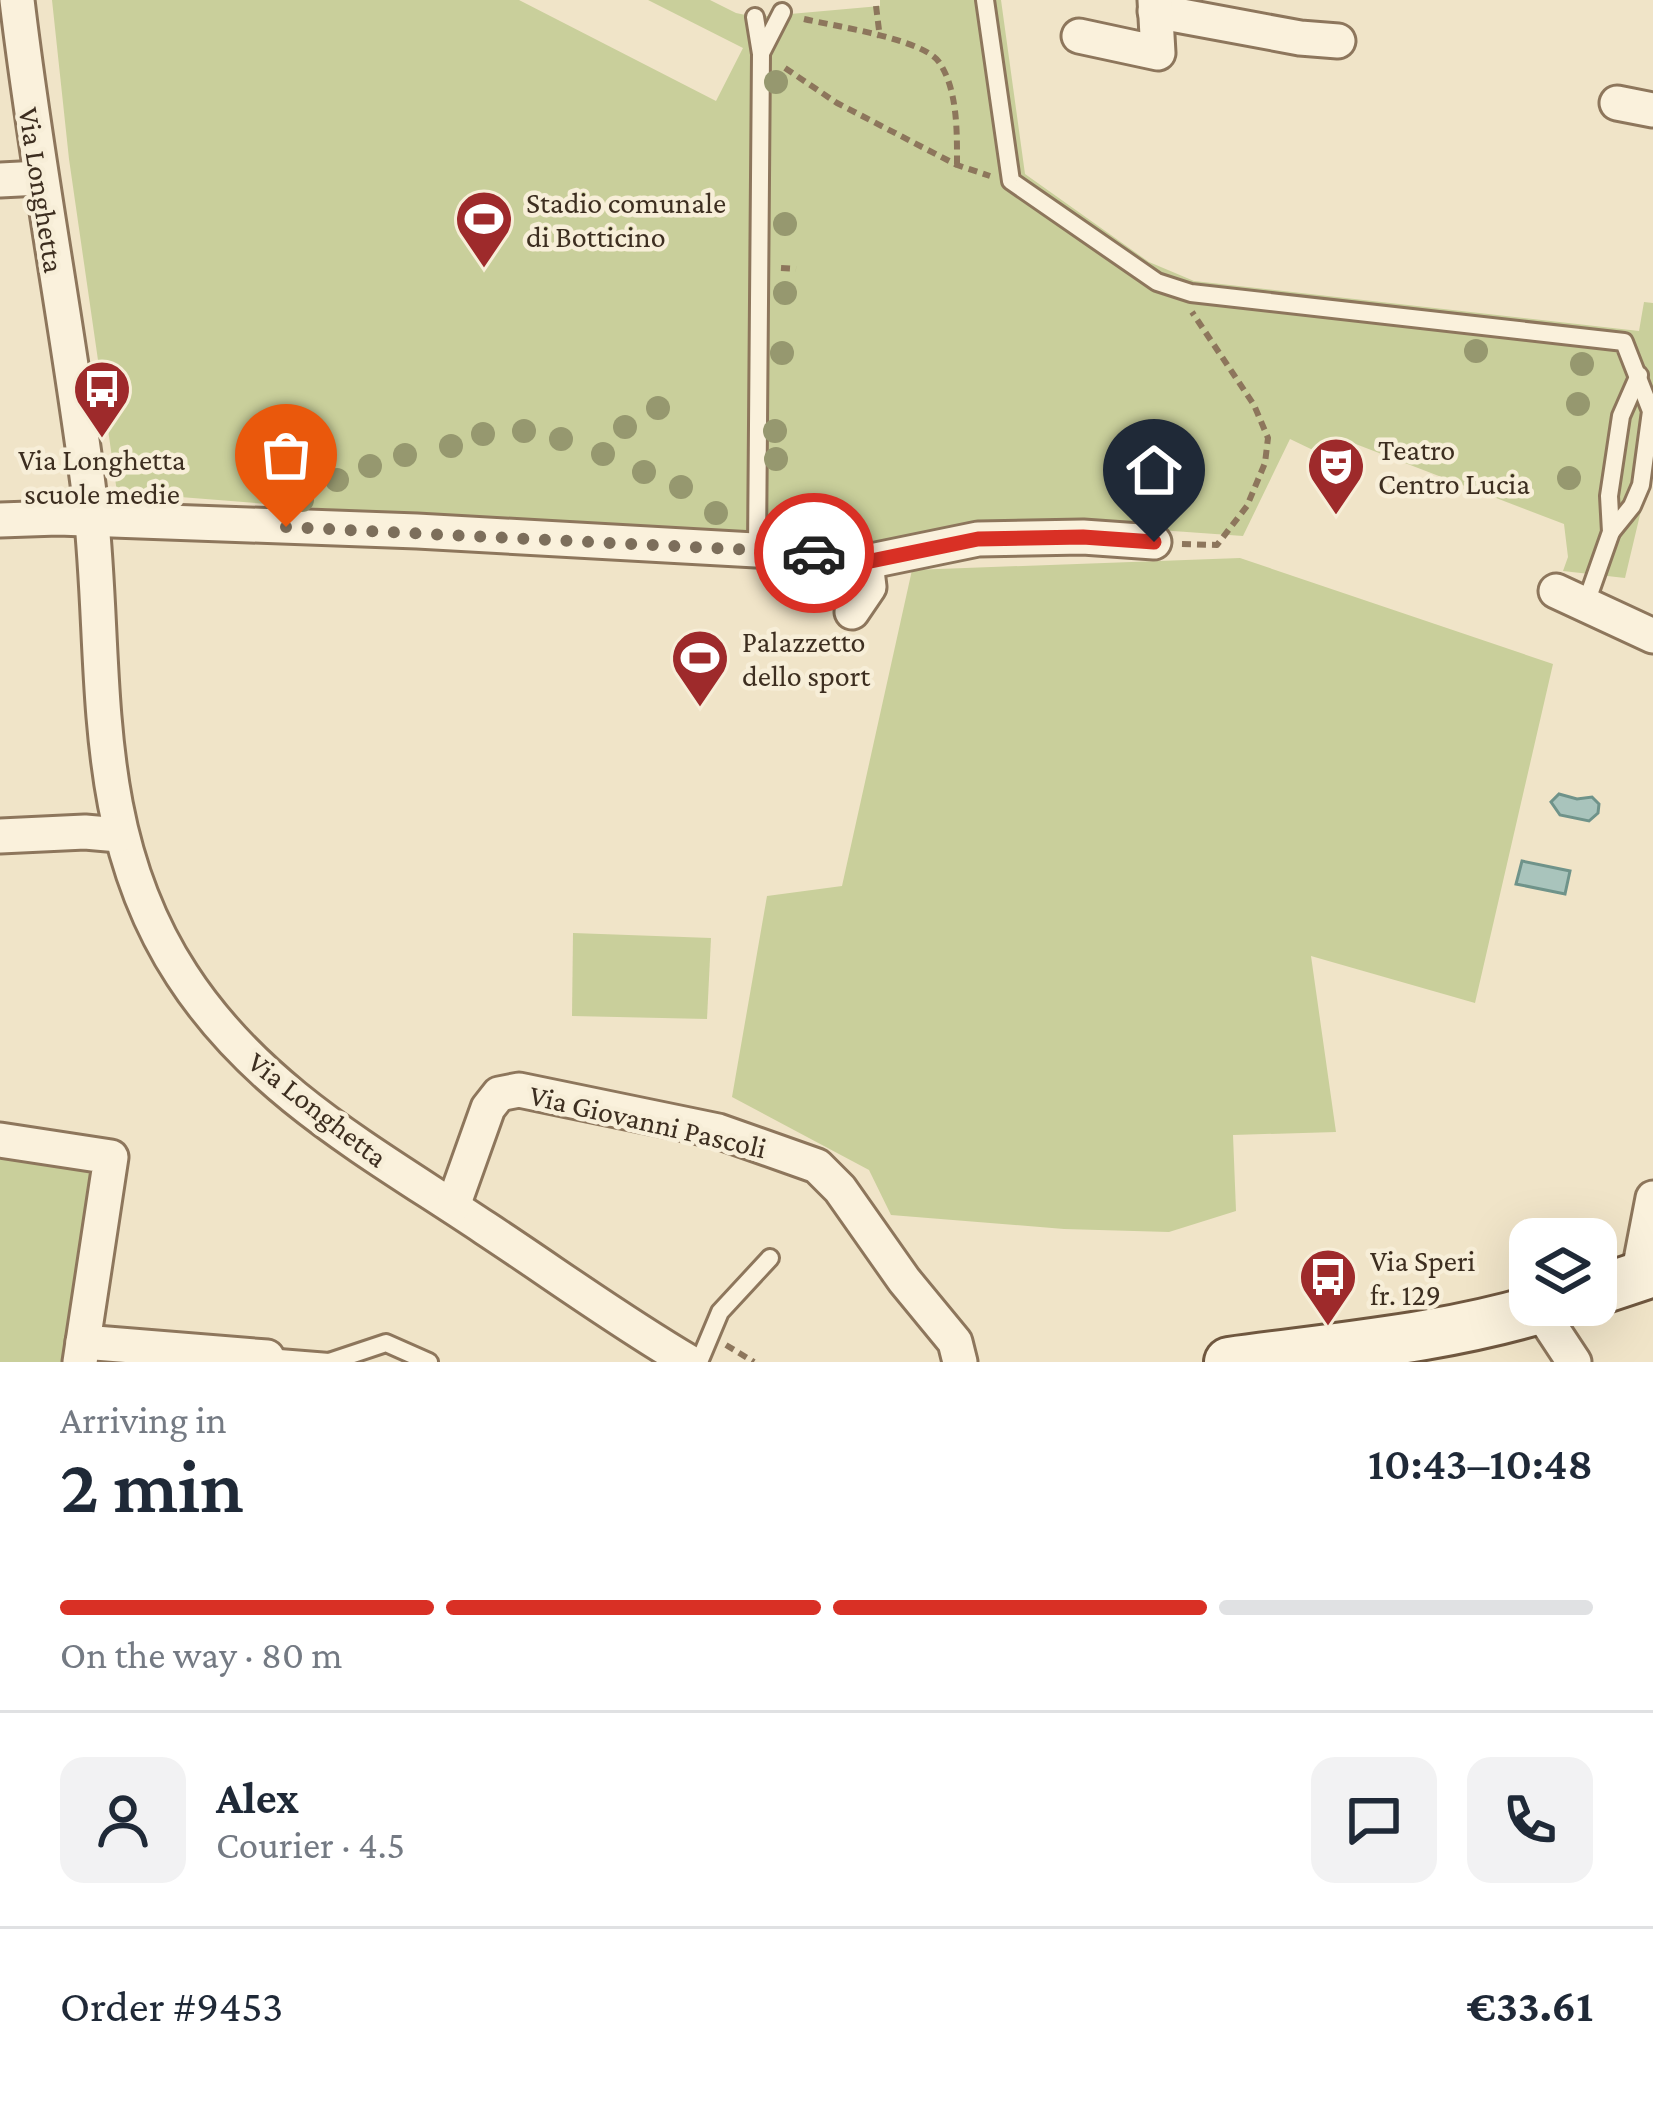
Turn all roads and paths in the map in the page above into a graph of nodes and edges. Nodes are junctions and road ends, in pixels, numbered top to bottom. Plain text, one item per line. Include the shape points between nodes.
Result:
1 (17, 0) edge
2 (985, 0) edge
3 (1155, 5) edge
4 (876, 6) dead end
5 (772, 15) junction
6 (1079, 36) dead end
7 (880, 38) junction
8 (1338, 41) dead end
9 (760, 54) junction
10 (1618, 104) dead end
11 (1653, 110) edge
12 (957, 165) junction
13 (40, 178) junction
14 (0, 180) edge
15 (1011, 181) junction
16 (1192, 293) junction
17 (1639, 375) junction
18 (0, 520) edge
19 (92, 521) junction
20 (1611, 532) junction
21 (1154, 542) joint
22 (757, 550) junction
23 (866, 562) junction
24 (1571, 597) joint
25 (852, 612) dead end
26 (1653, 636) edge
27 (119, 835) junction
28 (0, 836) edge
29 (0, 1140) edge
30 (1653, 1198) edge
31 (453, 1206) junction
32 (770, 1258) dead end
33 (1629, 1280) edge
34 (1509, 1316) edge
35 (1556, 1326) edge
36 (715, 1339) dead end
37 (82, 1352) edge
38 (267, 1357) joint
39 (429, 1362) edge
40 (687, 1362) edge
41 (698, 1362) edge
42 (754, 1362) edge
43 (960, 1362) edge
44 (1229, 1362) edge
45 (1574, 1362) edge

1 - 13 street, Via Longhetta
2 - 15 lane
3 - 6 street via 1159,53
3 - 8 street
4 - 7 path
5 - 7 path
5 - 9 lane
5 - 9 lane
7 - 12 path via 937,58 951,88
9 - 12 path
9 - 22 lane
10 - 11 street
12 - 15 path
13 - 14 street
13 - 19 street, Via Longhetta
15 - 16 lane via 1157,282
16 - 17 lane via 1624,342
16 - 21 path via 1193,318 1254,405 1268,438 1265,463 1239,520 1217,545
17 - 20 lane via 1622,416
17 - 20 lane via 1651,411 1641,485
18 - 19 street
19 - 22 street
19 - 27 street, Via Longhetta
20 - 24 lane
21 - 23 street via 978,539
22 - 23 street
23 - 25 street via 869,587
24 - 26 street
27 - 28 street
27 - 31 street, Via Longhetta via 153,926 183,977 260,1072
29 - 37 street via 111,1157
30 - 33 street
31 - 40 street, Via Longhetta
31 - 43 street, Via Giovanni Pascoli via 500,1094 519,1090 718,1131 818,1166 955,1342
32 - 41 lane via 720,1312
34 - 44 street
35 - 45 street
36 - 42 path
37 - 38 street
38 - 39 lane via 328,1362 386,1343

